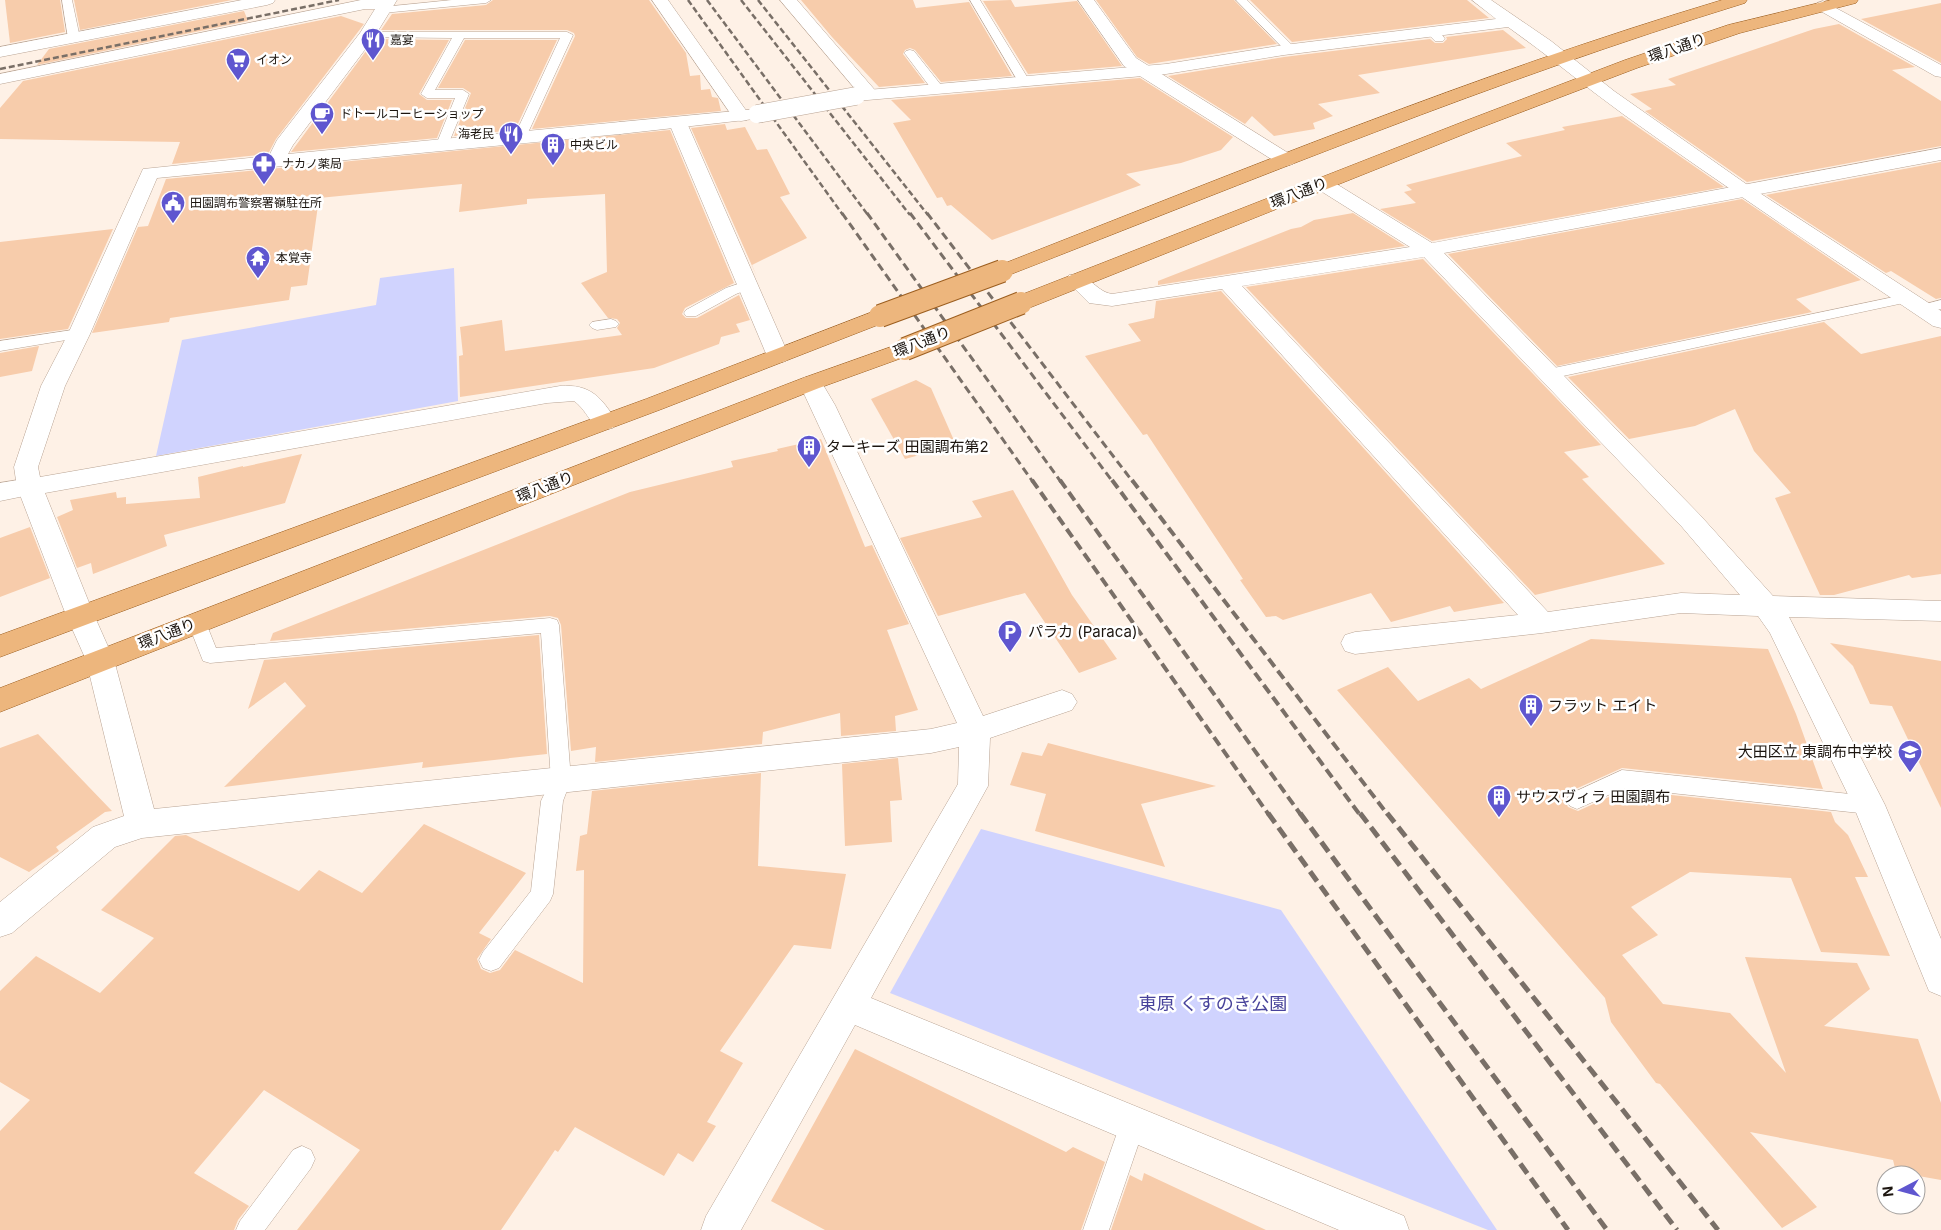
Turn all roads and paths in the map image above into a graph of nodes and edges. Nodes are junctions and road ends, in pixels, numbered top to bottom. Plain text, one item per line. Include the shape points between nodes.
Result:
1 (67, 0) edge
2 (267, 0) edge
3 (486, 0) edge
4 (660, 0) edge
5 (788, 0) edge
6 (975, 0) edge
7 (1086, 0) edge
8 (1242, 0) edge
9 (1480, 0) edge
10 (1739, 0) edge
11 (1850, 0) edge
12 (386, 5) edge
13 (1823, 6) junction
14 (1511, 22) junction
15 (460, 34) junction
16 (366, 35) junction
17 (74, 38) junction
18 (1290, 49) junction
19 (0, 52) edge
20 (910, 53) dead end
21 (1561, 58) junction
22 (1143, 70) junction
23 (1941, 72) edge
24 (0, 79) edge
25 (1023, 80) junction
26 (1589, 80) junction
27 (937, 88) junction
28 (862, 95) junction
29 (749, 115) junction
30 (678, 123) junction
31 (520, 137) junction
32 (442, 145) junction
33 (1941, 154) edge
34 (276, 160) junction
35 (1286, 160) junction
36 (1323, 184) junction
37 (1742, 190) junction
38 (1429, 250) junction
39 (1077, 280) junction
40 (1227, 282) junction
41 (747, 285) junction
42 (1924, 304) edge
43 (690, 313) dead end
44 (1941, 321) edge
45 (79, 334) junction
46 (0, 346) edge
47 (778, 356) junction
48 (1549, 374) junction
49 (811, 383) junction
50 (605, 422) junction
51 (30, 487) junction
52 (0, 492) edge
53 (1764, 604) junction
54 (1941, 611) edge
55 (80, 615) junction
56 (197, 622) junction
57 (1542, 623) junction
58 (1355, 643) dead end
59 (0, 646) edge
60 (100, 660) junction
61 (0, 700) edge
62 (1062, 702) dead end
63 (975, 731) junction
64 (561, 780) junction
65 (1578, 800) dead end
66 (1868, 805) junction
67 (142, 824) junction
68 (0, 922) edge
69 (491, 960) dead end
70 (1941, 980) edge
71 (847, 1005) junction
72 (1132, 1125) junction
73 (302, 1159) dead end
74 (1342, 1222) edge
75 (249, 1230) edge
76 (720, 1230) edge
77 (1096, 1230) edge
78 (1390, 1230) edge

1 - 17 lane
2 - 17 street via 152,15
3 - 12 lane
4 - 29 street
5 - 28 street
6 - 25 lane
7 - 22 street via 1130,62
8 - 18 lane
9 - 14 street
10 - 21 main road, 環八通り
11 - 13 main road, 環八通り
12 - 16 street
12 - 24 street via 355,6
13 - 23 street
13 - 26 main road, 環八通り via 1725,31
14 - 18 street via 1436,35
14 - 21 street
15 - 16 lane
15 - 31 lane via 566,35
15 - 32 lane via 427,94 463,94
16 - 34 street via 284,144
17 - 19 street
18 - 22 street
20 - 27 lane
21 - 26 street
21 - 35 main road, 環八通り
22 - 25 street
22 - 35 street
25 - 27 street
26 - 36 main road, 環八通り
26 - 37 street
27 - 28 street
28 - 29 street, bridge
29 - 30 street
30 - 31 street
30 - 41 street
31 - 32 street
32 - 34 street
33 - 37 street
34 - 45 street via 150,173
35 - 47 main road, 環八通り, bridge
36 - 38 street
36 - 39 main road, 環八通り
37 - 38 street
37 - 42 street
38 - 40 street
38 - 48 street
39 - 40 street via 1097,298 1112,300
39 - 49 main road, 環八通り, bridge
40 - 57 street
41 - 43 lane
41 - 47 street
42 - 44 street
42 - 48 lane
45 - 46 lane
45 - 51 street via 53,386 26,467
47 - 50 main road, 環八通り
48 - 53 street via 1691,521
49 - 56 main road, 環八通り
49 - 63 street
50 - 51 street via 586,396 574,392 547,395
50 - 55 main road, 環八通り
51 - 52 street
51 - 55 street
53 - 54 street
53 - 57 street via 1681,603
53 - 66 street via 1781,627
55 - 59 main road, 環八通り
55 - 60 street
56 - 60 main road, 環八通り
56 - 64 lane via 210,656 550,625
57 - 58 street
60 - 61 main road, 環八通り
60 - 67 street
62 - 63 street
63 - 64 street via 931,742
63 - 71 street via 973,786
64 - 67 street
64 - 69 lane via 552,801 542,894
65 - 66 lane via 1622,779
66 - 70 street
67 - 68 street via 104,837
71 - 72 street
71 - 76 street
72 - 74 street
72 - 77 lane
73 - 75 lane
74 - 78 street

